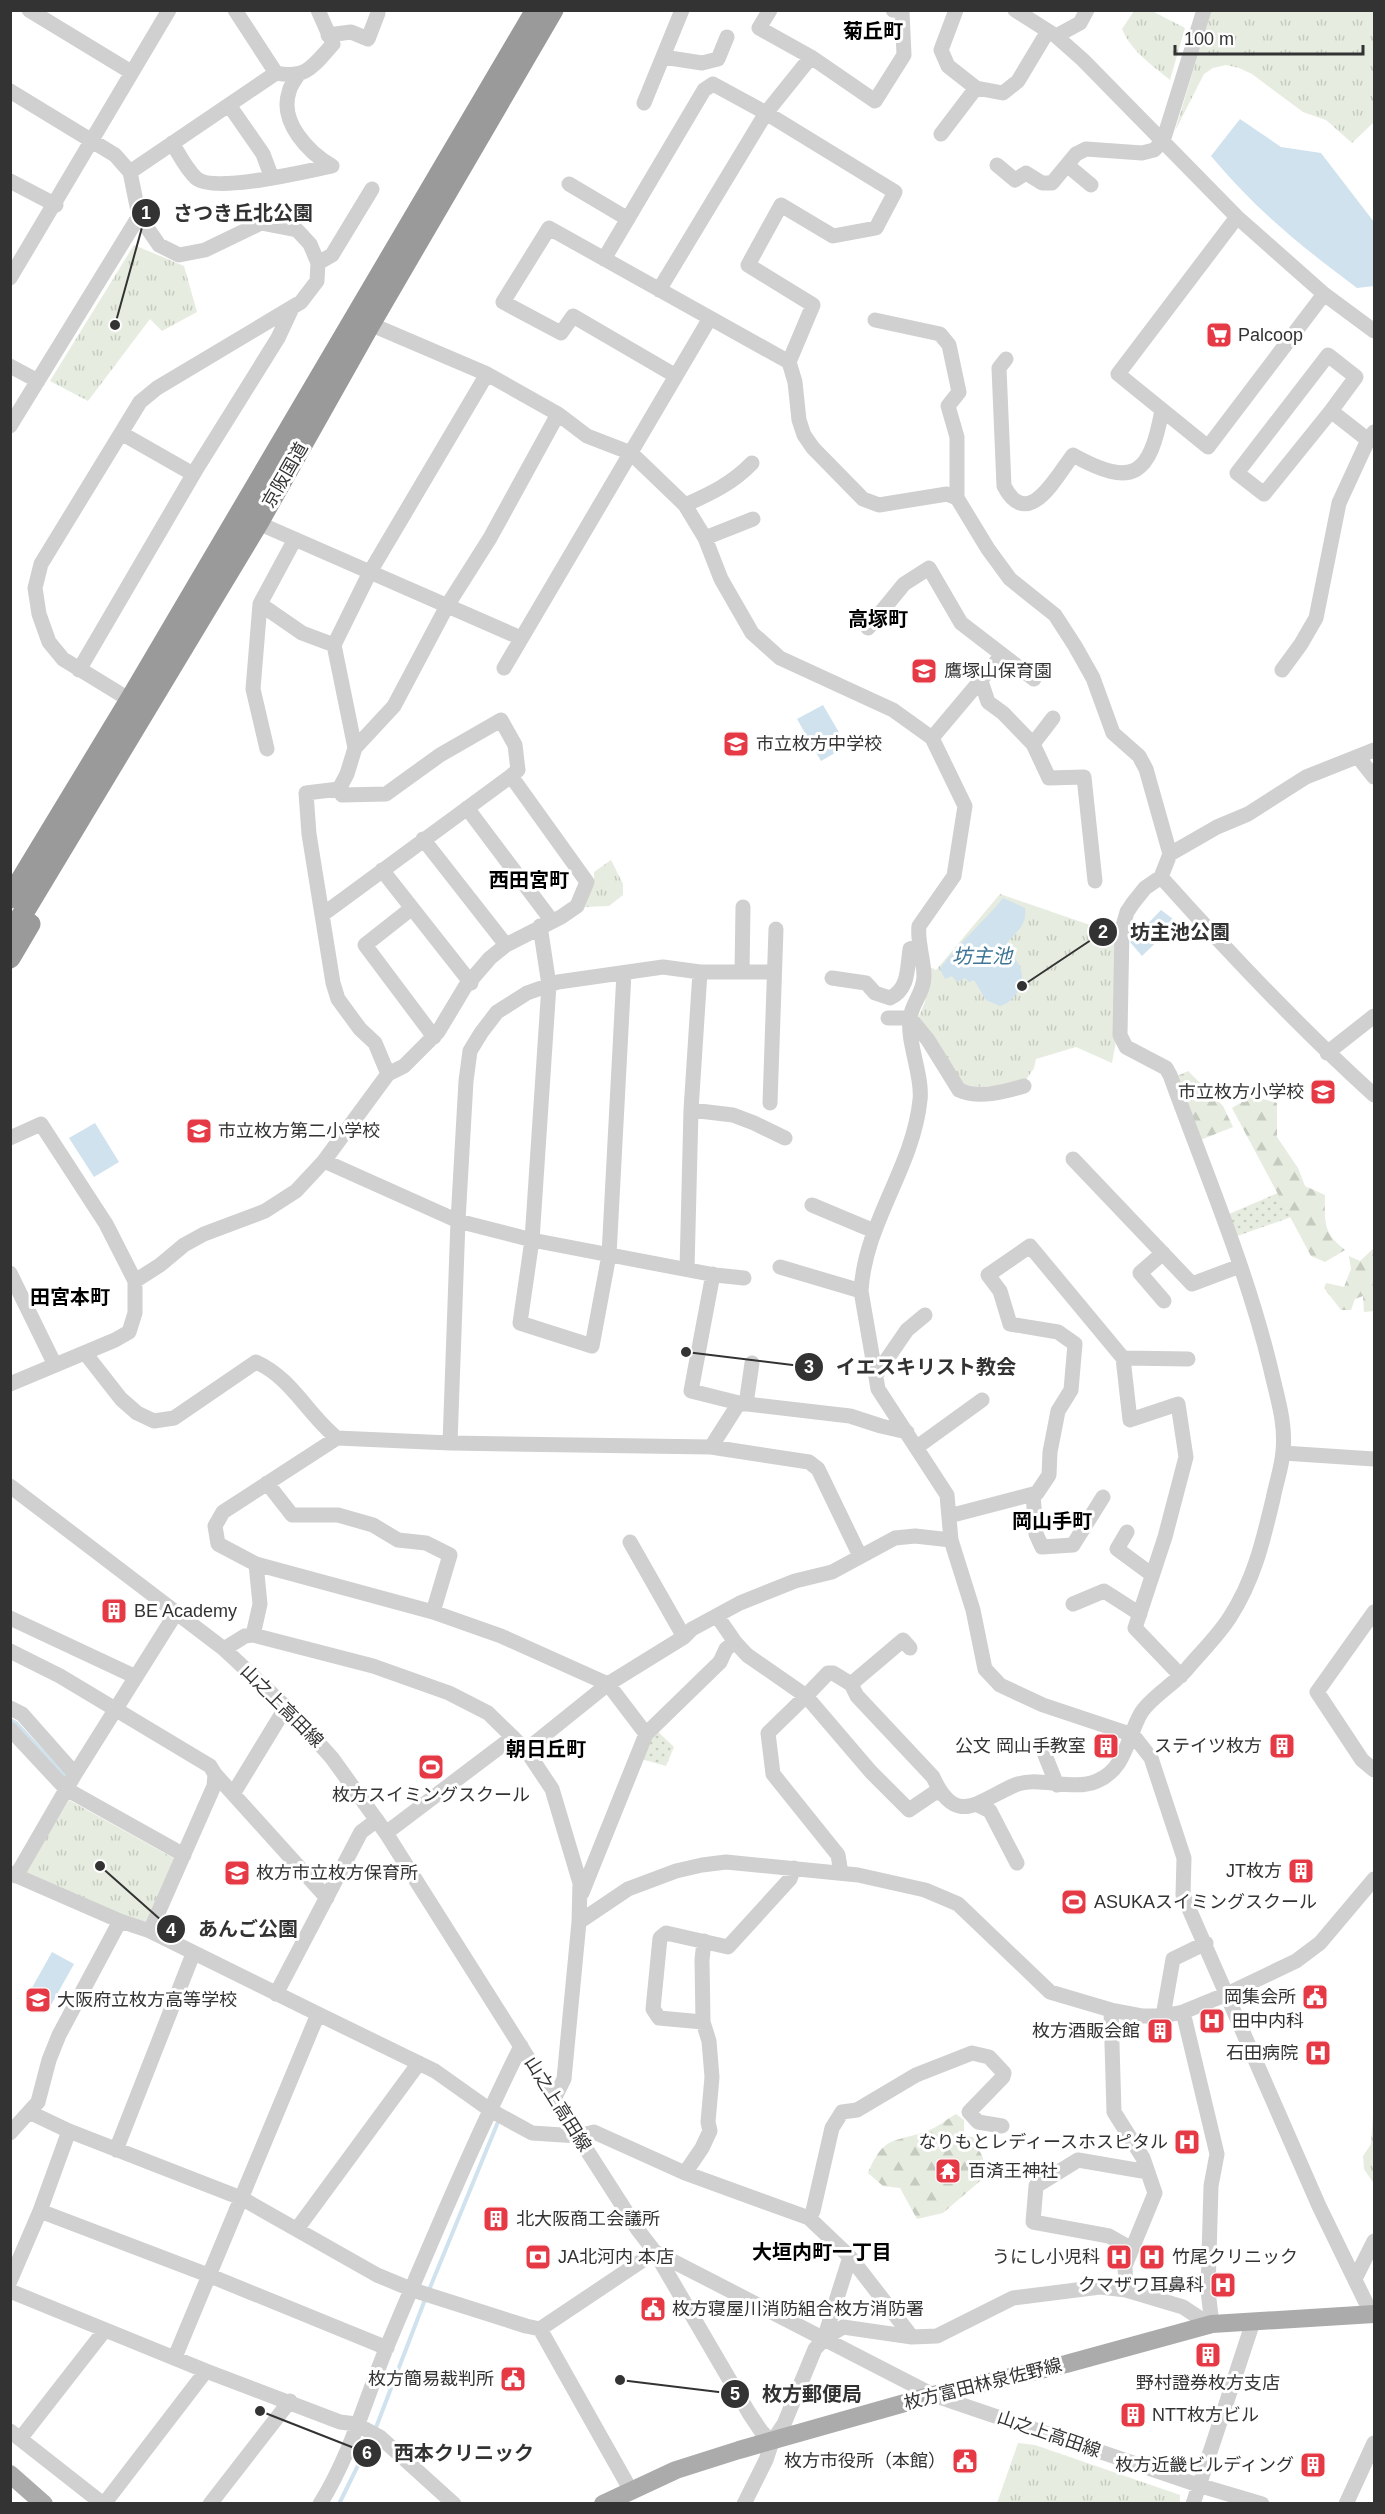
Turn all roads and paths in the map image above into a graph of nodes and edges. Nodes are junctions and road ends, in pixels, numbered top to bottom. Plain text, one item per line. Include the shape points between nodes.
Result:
1 (29, 10) edge
2 (168, 10) edge
3 (235, 10) edge
4 (318, 10) edge
5 (536, 10) edge
6 (553, 10) edge
7 (682, 10) edge
8 (770, 10) edge
9 (892, 10) edge
10 (956, 10) edge
11 (1015, 10) edge
12 (1087, 10) edge
13 (1204, 10) edge
14 (378, 13) dead end
15 (1052, 34) junction
16 (328, 35) junction
17 (727, 37) dead end
18 (663, 57) junction
19 (811, 57) junction
20 (131, 72) junction
21 (276, 73) junction
22 (298, 75) junction
23 (976, 88) junction
24 (10, 91) edge
25 (644, 103) dead end
26 (230, 105) junction
27 (766, 113) junction
28 (942, 134) dead end
29 (91, 139) junction
30 (1164, 141) junction
31 (172, 143) junction
32 (996, 165) dead end
33 (1067, 165) junction
34 (130, 172) junction
35 (272, 178) junction
36 (10, 181) edge
37 (569, 184) dead end
38 (1091, 185) dead end
39 (372, 189) dead end
40 (56, 205) junction
41 (139, 216) junction
42 (1237, 217) junction
43 (628, 219) junction
44 (604, 259) junction
45 (318, 263) junction
46 (11, 276) edge
47 (659, 290) junction
48 (1324, 294) junction
49 (292, 308) junction
50 (710, 318) junction
51 (875, 320) dead end
52 (370, 324) junction
53 (1374, 331) edge
54 (1005, 359) dead end
55 (789, 362) junction
56 (10, 366) edge
57 (487, 374) junction
58 (676, 376) junction
59 (38, 381) junction
60 (1162, 410) junction
61 (1332, 411) junction
62 (558, 414) junction
63 (10, 426) edge
64 (121, 433) junction
65 (1371, 436) edge
66 (631, 453) junction
67 (752, 463) dead end
68 (1125, 473) junction
69 (194, 474) junction
70 (1116, 489) dead end
71 (957, 498) junction
72 (685, 505) junction
73 (753, 519) dead end
74 (258, 523) junction
75 (705, 537) junction
76 (295, 539) junction
77 (370, 572) junction
78 (260, 604) junction
79 (447, 606) junction
80 (868, 628) dead end
81 (521, 638) junction
82 (334, 645) junction
83 (1001, 656) junction
84 (504, 668) dead end
85 (79, 670) junction
86 (1282, 670) dead end
87 (1034, 679) dead end
88 (981, 681) junction
89 (130, 700) junction
90 (1053, 718) dead end
91 (932, 738) junction
92 (1033, 744) junction
93 (355, 748) junction
94 (267, 749) dead end
95 (1374, 750) edge
96 (1358, 757) junction
97 (512, 776) junction
98 (1374, 777) edge
99 (339, 789) junction
100 (467, 808) junction
101 (80, 818) junction
102 (423, 838) junction
103 (1170, 854) junction
104 (382, 870) junction
105 (1161, 877) junction
106 (1095, 881) dead end
107 (10, 898) edge
108 (743, 907) dead end
109 (412, 908) junction
110 (322, 915) junction
111 (546, 924) junction
112 (776, 929) dead end
113 (10, 935) edge
114 (506, 945) junction
115 (920, 945) junction
116 (10, 957) edge
117 (700, 972) junction
118 (742, 972) junction
119 (774, 972) junction
120 (624, 973) junction
121 (832, 978) dead end
122 (471, 983) junction
123 (549, 985) junction
124 (1374, 1016) edge
125 (888, 1018) dead end
126 (910, 1018) junction
127 (434, 1037) junction
128 (1327, 1053) junction
129 (388, 1074) junction
130 (1024, 1086) dead end
131 (1374, 1095) edge
132 (770, 1103) dead end
133 (692, 1110) junction
134 (10, 1138) edge
135 (785, 1138) dead end
136 (1073, 1159) dead end
137 (324, 1161) junction
138 (812, 1205) dead end
139 (458, 1221) junction
140 (874, 1231) junction
141 (532, 1240) junction
142 (1163, 1253) junction
143 (609, 1255) junction
144 (1240, 1266) junction
145 (780, 1268) dead end
146 (687, 1269) junction
147 (10, 1273) edge
148 (713, 1274) junction
149 (744, 1278) dead end
150 (135, 1281) junction
151 (861, 1291) junction
152 (1164, 1301) dead end
153 (925, 1315) dead end
154 (1095, 1326) junction
155 (1075, 1344) junction
156 (85, 1353) junction
157 (1123, 1358) junction
158 (1188, 1359) dead end
159 (752, 1363) dead end
160 (55, 1365) junction
161 (876, 1375) junction
162 (10, 1384) edge
163 (982, 1400) dead end
164 (742, 1404) junction
165 (907, 1432) junction
166 (338, 1438) junction
167 (450, 1443) junction
168 (711, 1447) junction
169 (917, 1447) junction
170 (1283, 1453) junction
171 (1374, 1459) edge
172 (267, 1483) junction
173 (10, 1486) edge
174 (1033, 1494) junction
175 (1103, 1497) dead end
176 (949, 1516) junction
177 (1127, 1532) dead end
178 (951, 1540) junction
179 (630, 1542) dead end
180 (860, 1556) junction
181 (256, 1564) junction
182 (1151, 1574) junction
183 (1073, 1604) dead end
184 (433, 1612) junction
185 (1374, 1612) edge
186 (176, 1613) junction
187 (1140, 1614) junction
188 (717, 1616) junction
189 (10, 1618) edge
190 (253, 1635) junction
191 (684, 1637) junction
192 (903, 1641) dead end
193 (735, 1642) junction
194 (224, 1649) junction
195 (10, 1651) edge
196 (1181, 1676) junction
197 (136, 1677) junction
198 (608, 1684) junction
199 (851, 1684) junction
200 (806, 1696) junction
201 (286, 1707) junction
202 (10, 1708) edge
203 (115, 1710) junction
204 (10, 1729) edge
205 (646, 1734) junction
206 (1133, 1735) junction
207 (513, 1737) junction
208 (1041, 1744) dead end
209 (526, 1749) junction
210 (1374, 1770) edge
211 (75, 1774) junction
212 (215, 1774) junction
213 (1058, 1785) junction
214 (66, 1789) junction
215 (940, 1793) junction
216 (233, 1794) junction
217 (978, 1805) junction
218 (382, 1827) junction
219 (184, 1855) junction
220 (1017, 1863) dead end
221 (794, 1868) junction
222 (842, 1873) junction
223 (13, 1874) edge
224 (1374, 1879) edge
225 (327, 1898) junction
226 (580, 1898) junction
227 (120, 1921) junction
228 (579, 1922) junction
229 (150, 1931) junction
230 (704, 1941) junction
231 (1206, 1943) junction
232 (193, 1954) junction
233 (276, 1994) junction
234 (1227, 1994) junction
235 (1111, 2010) junction
236 (1183, 2012) junction
237 (318, 2013) junction
238 (1162, 2016) junction
239 (703, 2022) junction
240 (521, 2046) junction
241 (419, 2063) junction
242 (554, 2099) junction
243 (490, 2110) junction
244 (29, 2112) junction
245 (1002, 2126) dead end
246 (69, 2131) junction
247 (10, 2133) edge
248 (578, 2136) junction
249 (116, 2150) junction
250 (1148, 2172) junction
251 (685, 2173) junction
252 (241, 2198) junction
253 (40, 2211) junction
254 (809, 2218) junction
255 (297, 2229) junction
256 (1374, 2241) edge
257 (1132, 2249) junction
258 (655, 2252) junction
259 (850, 2257) junction
260 (208, 2275) junction
261 (1355, 2279) junction
262 (10, 2281) edge
263 (1126, 2290) junction
264 (10, 2291) edge
265 (421, 2292) junction
266 (1373, 2313) edge
267 (1253, 2322) junction
268 (1211, 2325) junction
269 (540, 2329) junction
270 (105, 2330) junction
271 (912, 2337) junction
272 (824, 2339) junction
273 (387, 2348) junction
274 (175, 2357) junction
275 (206, 2371) junction
276 (933, 2395) junction
277 (290, 2401) junction
278 (361, 2426) junction
279 (15, 2435) edge
280 (772, 2442) junction
281 (1374, 2443) edge
282 (10, 2474) edge
283 (1198, 2485) junction
284 (630, 2489) junction
285 (44, 2504) edge
286 (103, 2504) edge
287 (210, 2504) edge
288 (320, 2504) edge
289 (454, 2504) edge
290 (603, 2504) edge
291 (744, 2504) edge
292 (1193, 2504) edge
293 (1262, 2504) edge
294 (1346, 2504) edge

1 - 20 street
2 - 20 street
3 - 21 street
4 - 16 street
5 - 89 highway, 京阪国道
6 - 52 highway, 京阪国道
7 - 18 street
8 - 19 street via 759,28
9 - 19 street via 902,11 904,55 874,100
10 - 23 street via 941,50 948,66
11 - 15 street
12 - 15 street via 1080,23
13 - 30 street
14 - 16 street via 368,39 351,32
15 - 23 street via 1018,81 1003,93
15 - 30 street
16 - 22 street via 333,44 316,64
17 - 18 street via 718,59 702,63
18 - 25 street
19 - 27 street
20 - 29 street
21 - 22 street
21 - 26 street
22 - 35 street via 288,93 291,124 313,154 332,165
23 - 28 street
24 - 29 street
26 - 31 street
26 - 35 street via 263,154
27 - 43 street via 713,84 704,90
27 - 47 street
27 - 55 street via 895,192 876,228 834,236 781,205 748,265 813,305
29 - 34 street via 115,155
29 - 40 street
30 - 33 street via 1154,150 1142,153 1086,149
30 - 42 street
31 - 34 street
31 - 35 street via 196,179 212,184
32 - 33 street via 1015,180 1026,173 1042,183 1052,183
33 - 38 street
34 - 41 street
36 - 40 street
37 - 43 street
39 - 45 street via 357,202 332,255
40 - 46 street
41 - 45 street via 159,245 179,255 205,250 261,223 297,230 310,244
41 - 59 street
42 - 48 street
42 - 60 street via 1118,374
43 - 44 street
44 - 47 street
44 - 58 street via 549,228 503,302 561,333 573,315
45 - 49 street via 317,281
47 - 50 street
48 - 53 street
48 - 60 street via 1208,447
49 - 64 street via 157,388 140,402
49 - 69 street via 278,338
50 - 55 street
50 - 58 street
51 - 71 street via 940,334 949,345 959,392 948,406 957,437
52 - 57 street
52 - 74 highway, 京阪国道
54 - 68 street via 999,368 1004,486 1011,498 1021,505 1032,504 1073,455 1097,468
55 - 71 street via 804,435 824,461 863,498 879,505 947,494
56 - 59 street
57 - 62 street
57 - 77 street
58 - 66 street
59 - 63 street
60 - 68 street via 1149,458
61 - 61 street via 1356,377 1328,355 1237,472 1264,494
61 - 65 street
62 - 66 street via 587,436
62 - 79 street via 490,538
64 - 69 street
64 - 85 street via 41,564 35,588 49,642
65 - 86 street via 1339,504 1316,618
66 - 72 street
66 - 81 street
67 - 72 street via 716,491
68 - 70 street
69 - 85 street
71 - 103 street via 1011,579 1055,615 1075,646 1093,678 1113,733 1139,756 1146,769
72 - 75 street
73 - 75 street
74 - 76 street
74 - 101 highway, 京阪国道
75 - 91 street via 721,579 752,633 780,658 892,710
76 - 77 street
76 - 78 street
77 - 79 street
77 - 82 street
78 - 82 street via 302,633
78 - 94 street via 253,689
79 - 81 street
79 - 93 street via 394,706
80 - 83 street via 904,584 929,568 961,623
81 - 84 street
82 - 93 street
83 - 87 street
83 - 88 street
85 - 89 street
88 - 91 street
88 - 92 street via 988,702
89 - 107 highway, 京阪国道
90 - 92 street
91 - 115 street via 965,806 954,876 919,926
92 - 106 street via 1049,778 1084,777
93 - 99 street
95 - 96 street
96 - 98 street
96 - 103 street via 1306,777 1248,814
97 - 99 street via 518,770 515,745 501,720 440,755 386,794 342,795
97 - 100 street
97 - 111 street via 588,882 578,906
99 - 110 street via 306,793
100 - 102 street
100 - 111 street
101 - 113 highway, 京阪国道
101 - 116 highway via 51,889
102 - 104 street
102 - 114 street
103 - 105 street
104 - 109 street
104 - 110 street
105 - 128 street
105 - 144 street via 1133,903 1122,929 1120,1035 1126,1047 1166,1068 1170,1075
108 - 118 street
109 - 122 street
109 - 127 street via 365,945
110 - 129 street via 338,999 375,1043
111 - 114 street
111 - 123 street
112 - 119 street
114 - 122 street
115 - 121 street via 910,949 905,984 900,993 890,998 875,993 867,983
115 - 126 street via 922,993
117 - 118 street
117 - 120 street via 663,967
117 - 133 street
118 - 119 street
119 - 132 street
120 - 123 street
120 - 143 street
122 - 127 street
123 - 139 street via 527,993 497,1012 470,1051
123 - 141 street
124 - 128 street
125 - 126 street
126 - 130 street via 959,1090 1000,1100
126 - 140 street via 920,1099 909,1152
127 - 129 street via 404,1066
128 - 131 street
129 - 137 street
133 - 135 street via 733,1115
133 - 146 street
134 - 150 street via 41,1124 106,1224
136 - 142 street
137 - 139 street
137 - 150 street via 296,1191 265,1211 204,1234
138 - 140 street
139 - 141 street
139 - 167 street
140 - 151 street
141 - 143 street
141 - 143 street via 520,1323 592,1346
142 - 144 street via 1192,1284
142 - 152 street via 1140,1273
143 - 146 street
144 - 170 street via 1258,1318 1284,1426
145 - 151 street
146 - 148 street
147 - 160 street
148 - 149 street
148 - 164 street via 691,1391
150 - 156 street via 135,1313 129,1332
151 - 161 street
153 - 161 street via 907,1330
154 - 155 street
154 - 155 street via 1030,1246 988,1275 1000,1291 1010,1324 1058,1332
154 - 157 street
155 - 174 street via 1071,1390 1058,1411 1049,1474
156 - 160 street
156 - 166 street via 121,1399 137,1413 154,1420 174,1418 256,1362 286,1381 323,1427
157 - 158 street
157 - 182 street via 1130,1420 1178,1404 1186,1456
159 - 164 street
160 - 162 street
161 - 165 street via 878,1389
163 - 169 street
164 - 165 street via 850,1416
164 - 168 street
165 - 169 street
166 - 167 street
166 - 172 street
167 - 168 street
168 - 180 street via 810,1462 818,1469
169 - 176 street via 947,1495
170 - 171 street
170 - 196 street via 1253,1576 1229,1618
172 - 181 street via 223,1512 215,1526 218,1544
172 - 184 street via 292,1515 338,1515 373,1525 398,1540 426,1543 450,1555
173 - 186 street, 山之上高田線
174 - 175 street via 1036,1534 1042,1547 1072,1545
174 - 176 street
176 - 178 street
177 - 182 street via 1117,1549
178 - 180 street via 895,1538
178 - 206 street via 973,1610 985,1669 1000,1685 1043,1706
179 - 191 street
180 - 188 street via 832,1572 795,1581
181 - 184 street
181 - 190 street via 260,1604
182 - 187 street
183 - 187 street via 1104,1591
184 - 198 street via 501,1636
185 - 210 street via 1317,1692 1362,1760
186 - 194 street, 山之上高田線
186 - 197 street
187 - 196 street via 1135,1628
188 - 191 street
188 - 193 street
189 - 197 street
190 - 194 street
190 - 207 street via 373,1666 449,1693 488,1713
191 - 198 street
192 - 199 street
193 - 200 street via 747,1655
193 - 205 street via 720,1662
194 - 201 street, 山之上高田線
195 - 203 street
196 - 206 street via 1141,1713
197 - 203 street
198 - 205 street
198 - 209 street
199 - 200 street via 828,1674
199 - 215 street via 857,1696 933,1777
200 - 215 street via 909,1810
200 - 222 street via 768,1733 773,1774 838,1855
201 - 216 street
201 - 218 street, 山之上高田線 via 332,1758
202 - 211 street via 22,1714
203 - 211 street
203 - 212 street via 210,1766
204 - 214 street
205 - 226 street
206 - 213 street via 1117,1765 1104,1777 1086,1784
206 - 231 street via 1152,1758 1184,1858 1183,1894
207 - 209 street
207 - 218 street
208 - 213 street
209 - 226 street via 552,1789 580,1884
211 - 214 street
212 - 216 street
212 - 219 street via 214,1786
213 - 217 street via 1024,1782
214 - 219 street
214 - 223 street
215 - 217 street via 949,1803
216 - 225 street
217 - 220 street via 990,1811
218 - 225 street via 362,1832
218 - 240 street, 山之上高田線
219 - 229 street
221 - 222 street
221 - 228 street via 726,1862 684,1869 628,1889
221 - 230 street via 790,1879 728,1947
222 - 235 street via 925,1890 958,1904 1050,1992
223 - 227 street
224 - 234 street via 1320,1943 1296,1961
225 - 233 street
226 - 228 street
227 - 229 street
227 - 244 street via 59,2035 38,2102
228 - 242 street via 564,2079
229 - 232 street
230 - 239 street
230 - 239 street via 666,1933 660,1938 653,2008 659,2018
231 - 234 street
231 - 238 street via 1173,1959
232 - 233 street
232 - 249 street
233 - 237 street
234 - 236 street
234 - 261 street
235 - 238 street
235 - 250 street via 1114,2112
236 - 238 street
236 - 268 street via 1217,2154 1210,2186
237 - 241 street
237 - 252 street
239 - 251 street via 712,2077 710,2131
240 - 242 street, 山之上高田線
240 - 243 street
241 - 243 street
241 - 255 street
242 - 248 street, 山之上高田線
243 - 248 street via 532,2133
243 - 265 street via 419,2271
244 - 246 street
244 - 247 street
245 - 254 street via 975,2121 969,2112 1003,2077 1004,2073 989,2057 972,2053 916,2075 856,2110 842,2112 832,2128
246 - 249 street
246 - 253 street
248 - 251 street via 594,2132
248 - 258 street, 山之上高田線
249 - 252 street
250 - 257 street via 1155,2193
250 - 257 street via 1078,2160 1036,2186 1033,2222 1109,2236
251 - 254 street
252 - 255 street
252 - 260 street
253 - 260 street
253 - 262 street
254 - 259 street
255 - 265 street via 377,2275
256 - 261 street
257 - 263 street via 1125,2266
258 - 269 street
258 - 272 street, 山之上高田線
258 - 280 street via 753,2418
259 - 271 street
259 - 272 street
260 - 273 street
260 - 274 street
261 - 266 street
263 - 268 street via 1183,2307
263 - 271 street via 1100,2287 1013,2298 937,2336
264 - 270 street
265 - 269 street
265 - 273 street
266 - 267 main road, 枚方富田林泉佐野線
267 - 268 main road, 枚方富田林泉佐野線
267 - 283 street
268 - 276 main road, 枚方富田林泉佐野線
269 - 284 street
270 - 274 street
270 - 279 street
271 - 272 street via 843,2327
272 - 276 street, 山之上高田線
272 - 280 street via 815,2349 784,2424
273 - 278 street
274 - 275 street
275 - 277 street
275 - 286 street
276 - 280 main road, 枚方富田林泉佐野線
276 - 283 street, 山之上高田線
277 - 278 street via 340,2422
277 - 287 street
278 - 288 street
278 - 289 street via 380,2437
279 - 286 street
280 - 284 main road, 枚方富田林泉佐野線 via 676,2470
280 - 291 street
281 - 294 street
282 - 285 main road
283 - 292 street
283 - 293 street, 山之上高田線
284 - 290 main road, 枚方富田林泉佐野線

